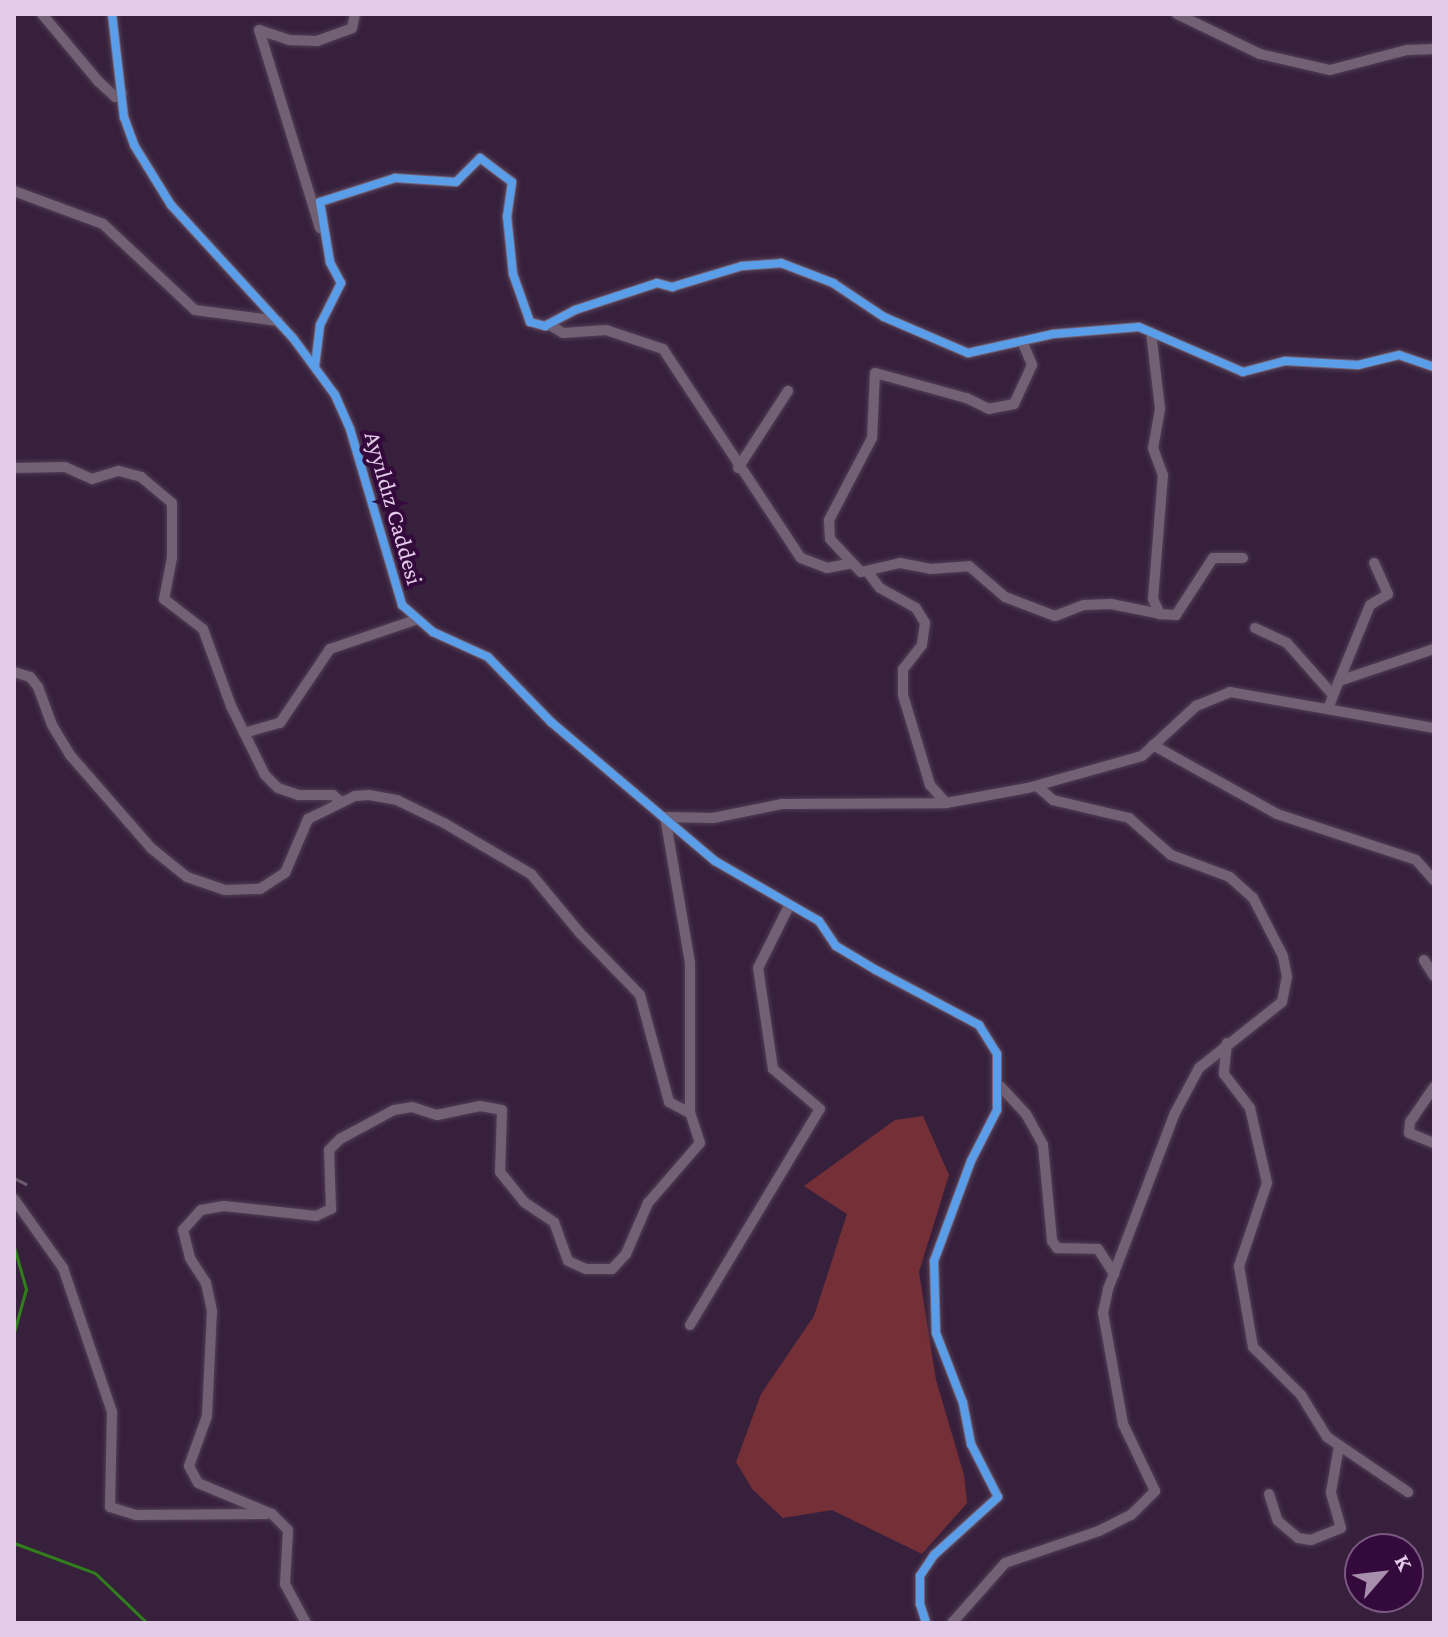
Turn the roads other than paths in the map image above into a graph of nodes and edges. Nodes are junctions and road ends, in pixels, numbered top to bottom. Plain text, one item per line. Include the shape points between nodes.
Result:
1 (42, 14) edge
2 (112, 14) edge
3 (355, 14) edge
4 (1177, 14) edge
5 (1434, 49) edge
6 (122, 93) junction
7 (14, 191) edge
8 (328, 251) junction
9 (278, 321) junction
10 (548, 324) junction
11 (1151, 332) junction
12 (1022, 341) junction
13 (315, 366) junction
14 (1434, 367) edge
15 (788, 391) dead end
16 (14, 468) edge
17 (738, 468) junction
18 (1243, 558) dead end
19 (853, 563) junction
20 (1374, 563) dead end
21 (867, 571) junction
22 (1160, 614) junction
23 (415, 620) junction
24 (1255, 628) dead end
25 (1434, 649) edge
26 (14, 672) edge
27 (1339, 681) junction
28 (1333, 695) junction
29 (1328, 709) junction
30 (1434, 728) edge
31 (244, 733) junction
32 (1153, 745) junction
33 (1037, 786) junction
34 (341, 802) junction
35 (946, 803) junction
36 (665, 817) junction
37 (1434, 880) edge
38 (789, 906) junction
39 (1424, 960) dead end
40 (1434, 976) edge
41 (1227, 1043) junction
42 (1000, 1086) junction
43 (1434, 1087) edge
44 (690, 1113) junction
45 (1434, 1143) edge
46 (14, 1199) edge
47 (1114, 1274) junction
48 (690, 1325) dead end
49 (1339, 1446) junction
50 (1408, 1492) dead end
51 (1269, 1494) dead end
52 (272, 1514) junction
53 (306, 1623) edge
54 (926, 1623) edge
55 (952, 1623) edge

1 - 6 street via 98,81 115,97
2 - 6 street, Ayyıldız Caddesi
3 - 8 street via 352,28 317,41 289,40 259,30
4 - 5 street via 1260,54 1330,70
6 - 9 street, Ayyıldız Caddesi via 124,117 148,174
7 - 9 street via 103,224 195,310
8 - 10 street via 320,202 395,178 456,182 480,158 512,182 507,216 513,274 530,322
8 - 13 street via 341,283 320,325
9 - 13 street, Ayyıldız Caddesi
10 - 12 street via 657,283 672,287 742,266 781,263 833,283 884,317 968,353
10 - 17 street via 563,333 606,330 663,349
11 - 12 street via 1139,327
11 - 14 street via 1243,372 1285,361 1358,365 1399,355
11 - 22 street via 1160,409 1153,448 1163,475 1153,599
12 - 19 street via 1032,365 1014,404 989,409 875,373 872,438 829,520 830,539
13 - 23 street, Ayyıldız Caddesi via 350,429 393,584
15 - 17 street
16 - 31 street via 65,467 92,479 119,471 141,477 172,503 172,558 164,599 203,629
17 - 19 street via 801,558 827,568
18 - 22 street via 1213,558 1176,615
19 - 21 street
20 - 27 street via 1388,594 1370,605
21 - 22 street via 900,563 930,569 969,566 1005,597 1055,616 1084,605 1111,604
21 - 35 street via 898,602 916,608 925,623 922,645 903,669 903,695 930,785
23 - 31 street via 330,649 280,723
23 - 36 street, Ayyıldız Caddesi via 488,657 551,722
24 - 28 street via 1287,643
25 - 27 street
26 - 34 street via 30,677 38,687 70,755 151,848 187,877 225,890 268,885 285,873 308,819
27 - 28 street
28 - 29 street
29 - 30 street
29 - 32 street via 1230,692 1196,706
31 - 34 street via 265,775 278,788 298,795 333,795
32 - 33 street via 1111,767
32 - 37 street via 1277,814 1416,860
33 - 35 street
33 - 41 street via 1053,800 1129,818 1171,855 1230,877 1253,898 1283,956 1287,977 1282,1002 1252,1030
34 - 44 street via 369,795 397,800 545,884 580,933 640,995 669,1102
35 - 36 street via 782,804 713,818
36 - 38 street, Ayyıldız Caddesi via 715,861
36 - 44 street via 690,963
38 - 42 street, Ayyıldız Caddesi via 819,921 836,946 979,1025 997,1054
38 - 48 street via 758,968 773,1069 820,1109
39 - 40 street
41 - 47 street via 1199,1068 1175,1113
41 - 49 street via 1224,1074 1250,1108 1267,1183 1239,1266 1253,1347 1301,1395 1327,1437
42 - 47 street via 1026,1114 1043,1145 1052,1241 1057,1248 1098,1249
42 - 54 street via 997,1110 971,1161 934,1261 936,1333 963,1403 971,1444 998,1497 934,1555 920,1576
43 - 45 street via 1410,1122 1409,1133
44 - 52 street via 700,1143 648,1203 626,1254 612,1269 586,1269 568,1261 554,1222 524,1202 500,1172 502,1110 480,1106 437,1115 412,1107 394,1110 340,1139 329,1150 331,1209 316,1216 224,1206 201,1210 183,1230 212,1311 207,1416 189,1466 198,1483
46 - 52 street via 63,1268 112,1412 110,1507 137,1515
47 - 55 street via 1103,1313 1114,1379 1123,1424 1155,1491 1131,1515 1099,1531 1035,1548 1005,1563
49 - 50 street
49 - 51 street via 1331,1492 1341,1528 1311,1540 1298,1538 1278,1521
52 - 53 street via 288,1530 285,1584

